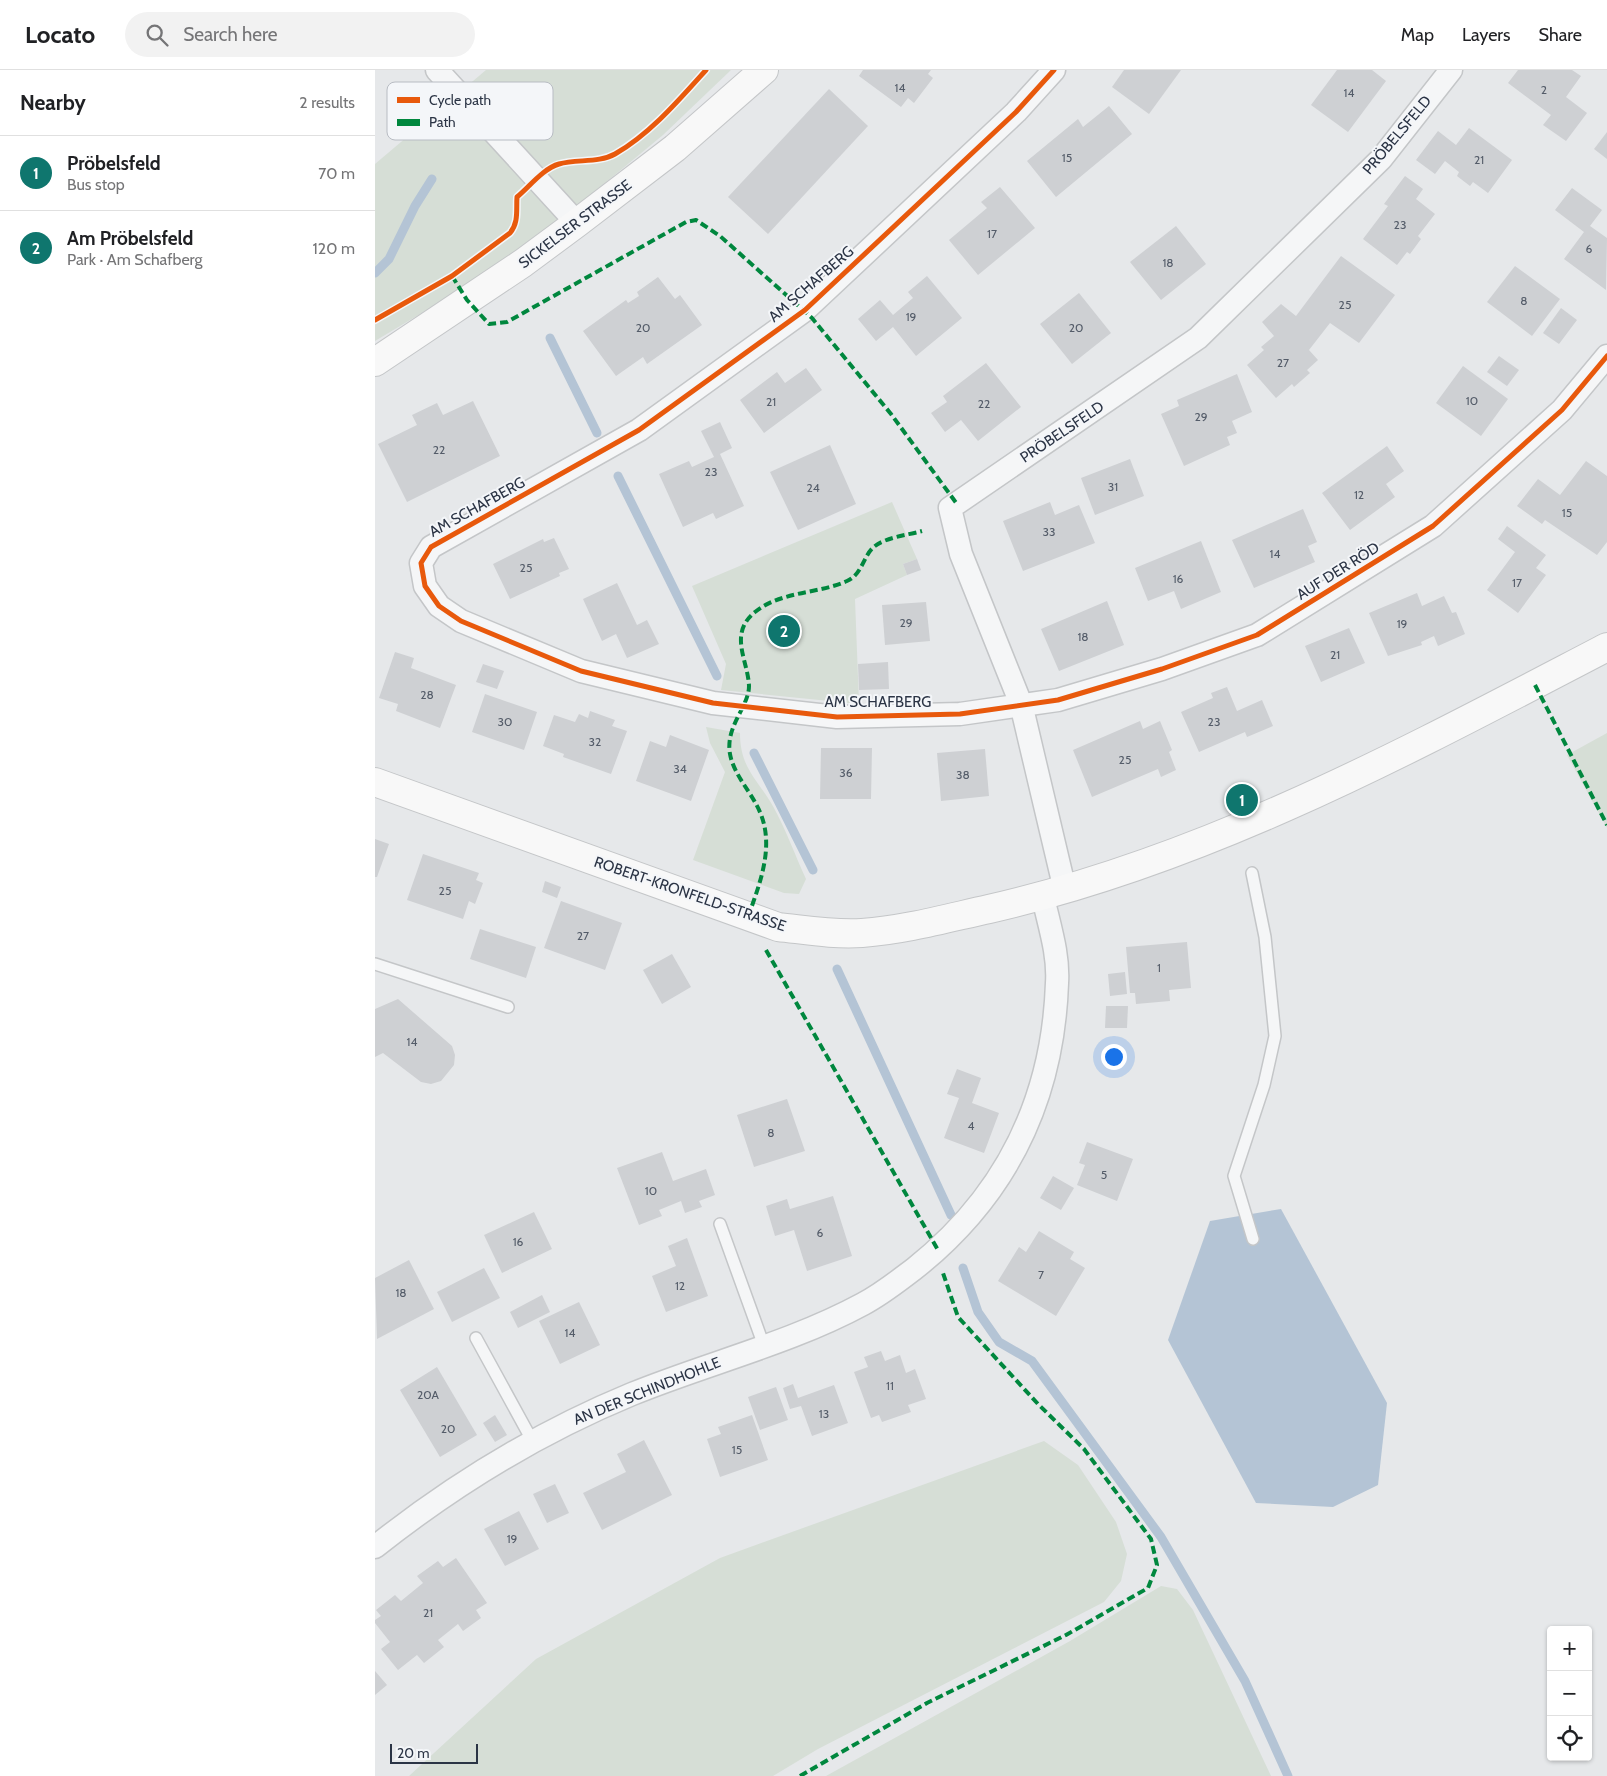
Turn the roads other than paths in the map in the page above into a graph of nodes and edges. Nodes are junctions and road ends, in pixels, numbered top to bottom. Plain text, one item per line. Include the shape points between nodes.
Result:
1 (437, 70) edge
2 (764, 70) edge
3 (1054, 70) edge
4 (1451, 70) edge
5 (448, 82) edge
6 (501, 140) edge
7 (577, 223) junction
8 (1607, 356) edge
9 (375, 362) edge
10 (1607, 647) edge
11 (1021, 704) junction
12 (375, 782) edge
13 (1252, 873) dead end
14 (1054, 893) junction
15 (375, 964) edge
16 (508, 1007) dead end
17 (720, 1224) dead end
18 (1253, 1239) dead end
19 (476, 1338) dead end
20 (764, 1346) junction
21 (533, 1442) junction
22 (375, 1547) edge

1 - 5 street
2 - 7 street, SICKELSER STRASSE via 675,148
3 - 11 street, AM SCHAFBERG via 1016,112 805,310 639,430 431,547 421,563 425,586 439,606 461,621 581,671 713,702 837,717 960,714
4 - 11 street, PRÖBELSFELD via 1381,159 1198,338 951,508 961,554
6 - 7 street
7 - 9 street, SICKELSER STRASSE
8 - 11 street, AUF DER RÖD via 1562,410 1433,526 1257,635 1162,669 1067,697
10 - 14 street, ROBERT-KRONFELD-STRASSE via 1396,755 1201,844
11 - 14 street, PRÖBELSFELD
12 - 14 street, ROBERT-KRONFELD-STRASSE via 778,927 862,933 933,921
13 - 18 lane via 1265,937 1275,1036 1264,1085 1234,1176
14 - 20 street, AN DER SCHINDHOHLE via 1053,938 1057,982 1047,1063 1038,1098 1017,1150 977,1208 950,1239 909,1273 863,1304
15 - 16 lane
17 - 20 lane
19 - 21 lane
20 - 21 street, AN DER SCHINDHOHLE via 632,1395
21 - 22 street, AN DER SCHINDHOHLE via 471,1478

